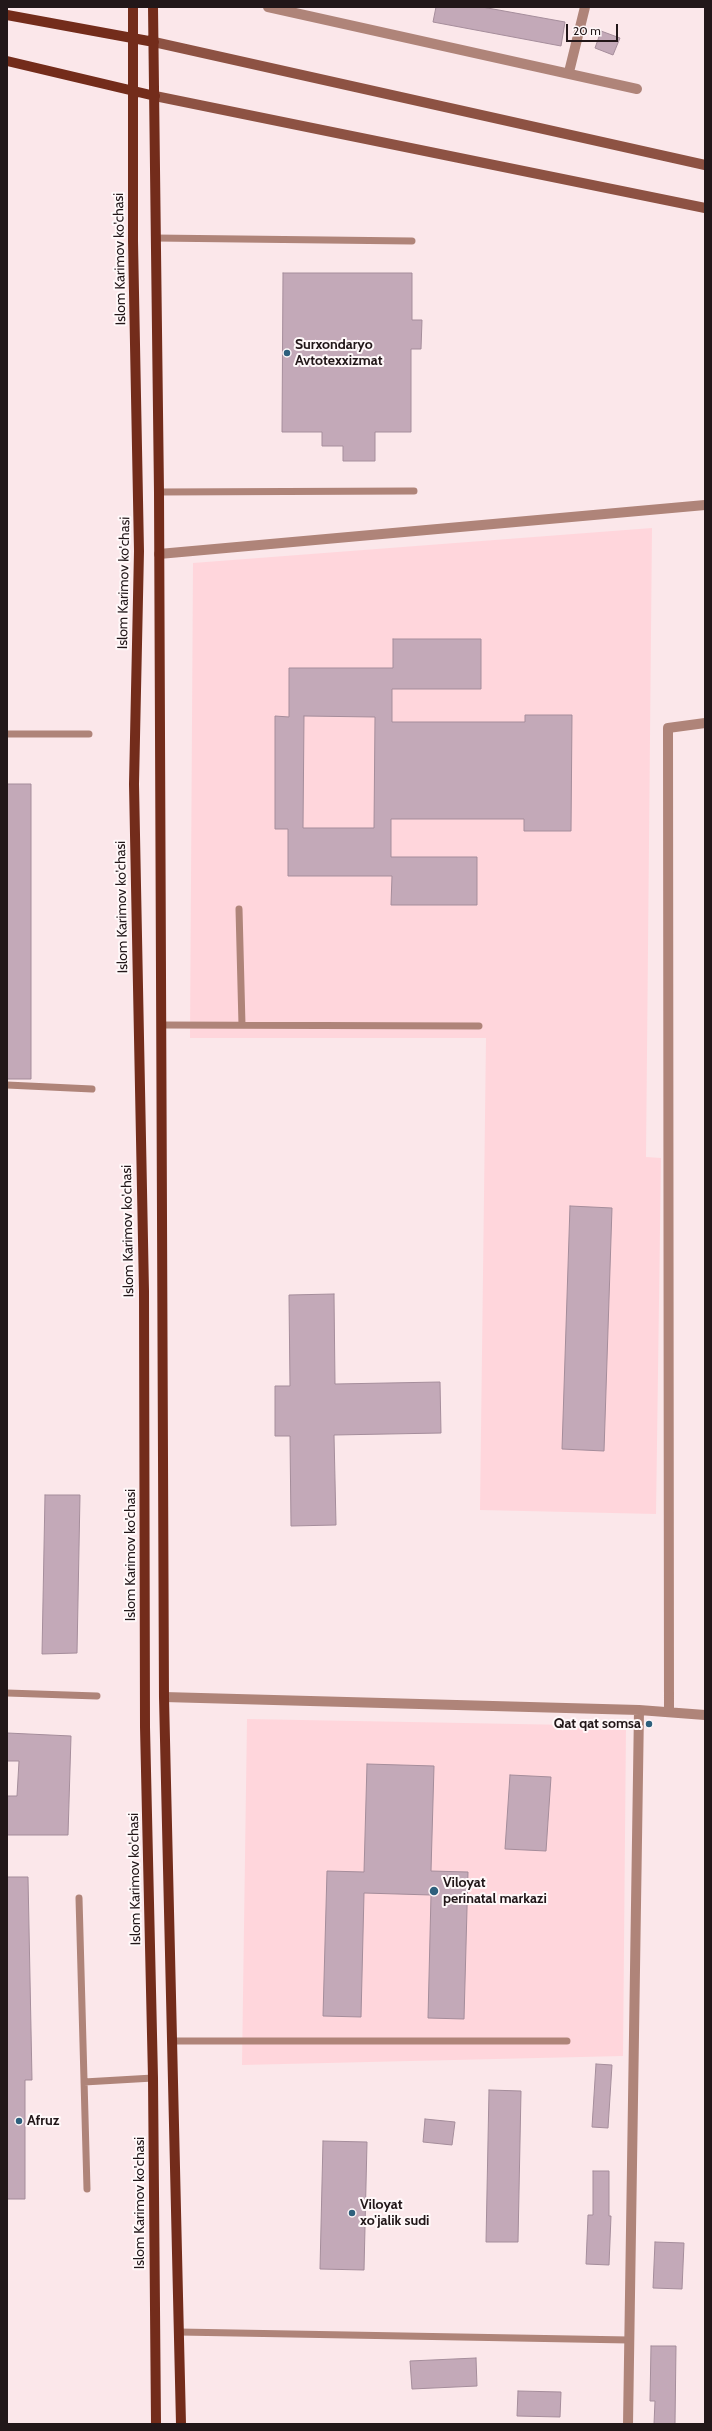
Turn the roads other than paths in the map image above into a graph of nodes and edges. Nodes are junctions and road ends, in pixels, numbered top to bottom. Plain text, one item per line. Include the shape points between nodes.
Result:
1 (134, 7) edge
2 (153, 7) edge
3 (268, 7) edge
4 (585, 7) edge
5 (7, 15) edge
6 (134, 38) junction
7 (154, 42) junction
8 (7, 61) edge
9 (569, 72) junction
10 (637, 88) dead end
11 (134, 92) junction
12 (155, 96) junction
13 (705, 165) edge
14 (705, 208) edge
15 (155, 238) junction
16 (412, 241) dead end
17 (414, 491) dead end
18 (159, 492) junction
19 (705, 505) edge
20 (159, 554) junction
21 (705, 723) edge
22 (7, 734) edge
23 (89, 734) dead end
24 (239, 909) dead end
25 (161, 1025) junction
26 (242, 1025) junction
27 (479, 1026) dead end
28 (7, 1085) edge
29 (92, 1089) dead end
30 (7, 1692) edge
31 (97, 1696) dead end
32 (164, 1697) junction
33 (639, 1710) junction
34 (669, 1712) junction
35 (705, 1715) edge
36 (78, 1898) dead end
37 (172, 2041) junction
38 (567, 2041) dead end
39 (153, 2078) junction
40 (84, 2082) junction
41 (87, 2189) dead end
42 (179, 2332) junction
43 (629, 2340) junction
44 (156, 2424) edge
45 (181, 2424) edge
46 (628, 2424) edge

1 - 6 main road, Islom Karimov ko'chasi
2 - 7 main road
3 - 9 street
4 - 9 street
5 - 6 main road
6 - 7 main road
6 - 11 main road, Islom Karimov ko'chasi
7 - 12 main road
7 - 13 street
8 - 11 main road
9 - 10 street
11 - 12 main road
11 - 39 main road, Islom Karimov ko'chasi via 133,241 139,551 134,784 144,1291 145,1727
12 - 14 street
12 - 15 main road
15 - 16 lane
15 - 18 main road
17 - 18 lane
18 - 20 main road
19 - 20 street
20 - 25 main road
21 - 34 street via 668,728
22 - 23 lane
24 - 26 lane
25 - 26 lane
25 - 32 main road
26 - 27 lane
28 - 29 lane
30 - 31 lane
32 - 33 street
32 - 37 main road
33 - 34 street
33 - 43 street
34 - 35 street
36 - 40 lane
37 - 38 lane
37 - 42 main road
39 - 40 lane
39 - 44 main road, Islom Karimov ko'chasi
40 - 41 lane
42 - 43 lane
42 - 45 main road
43 - 46 street

